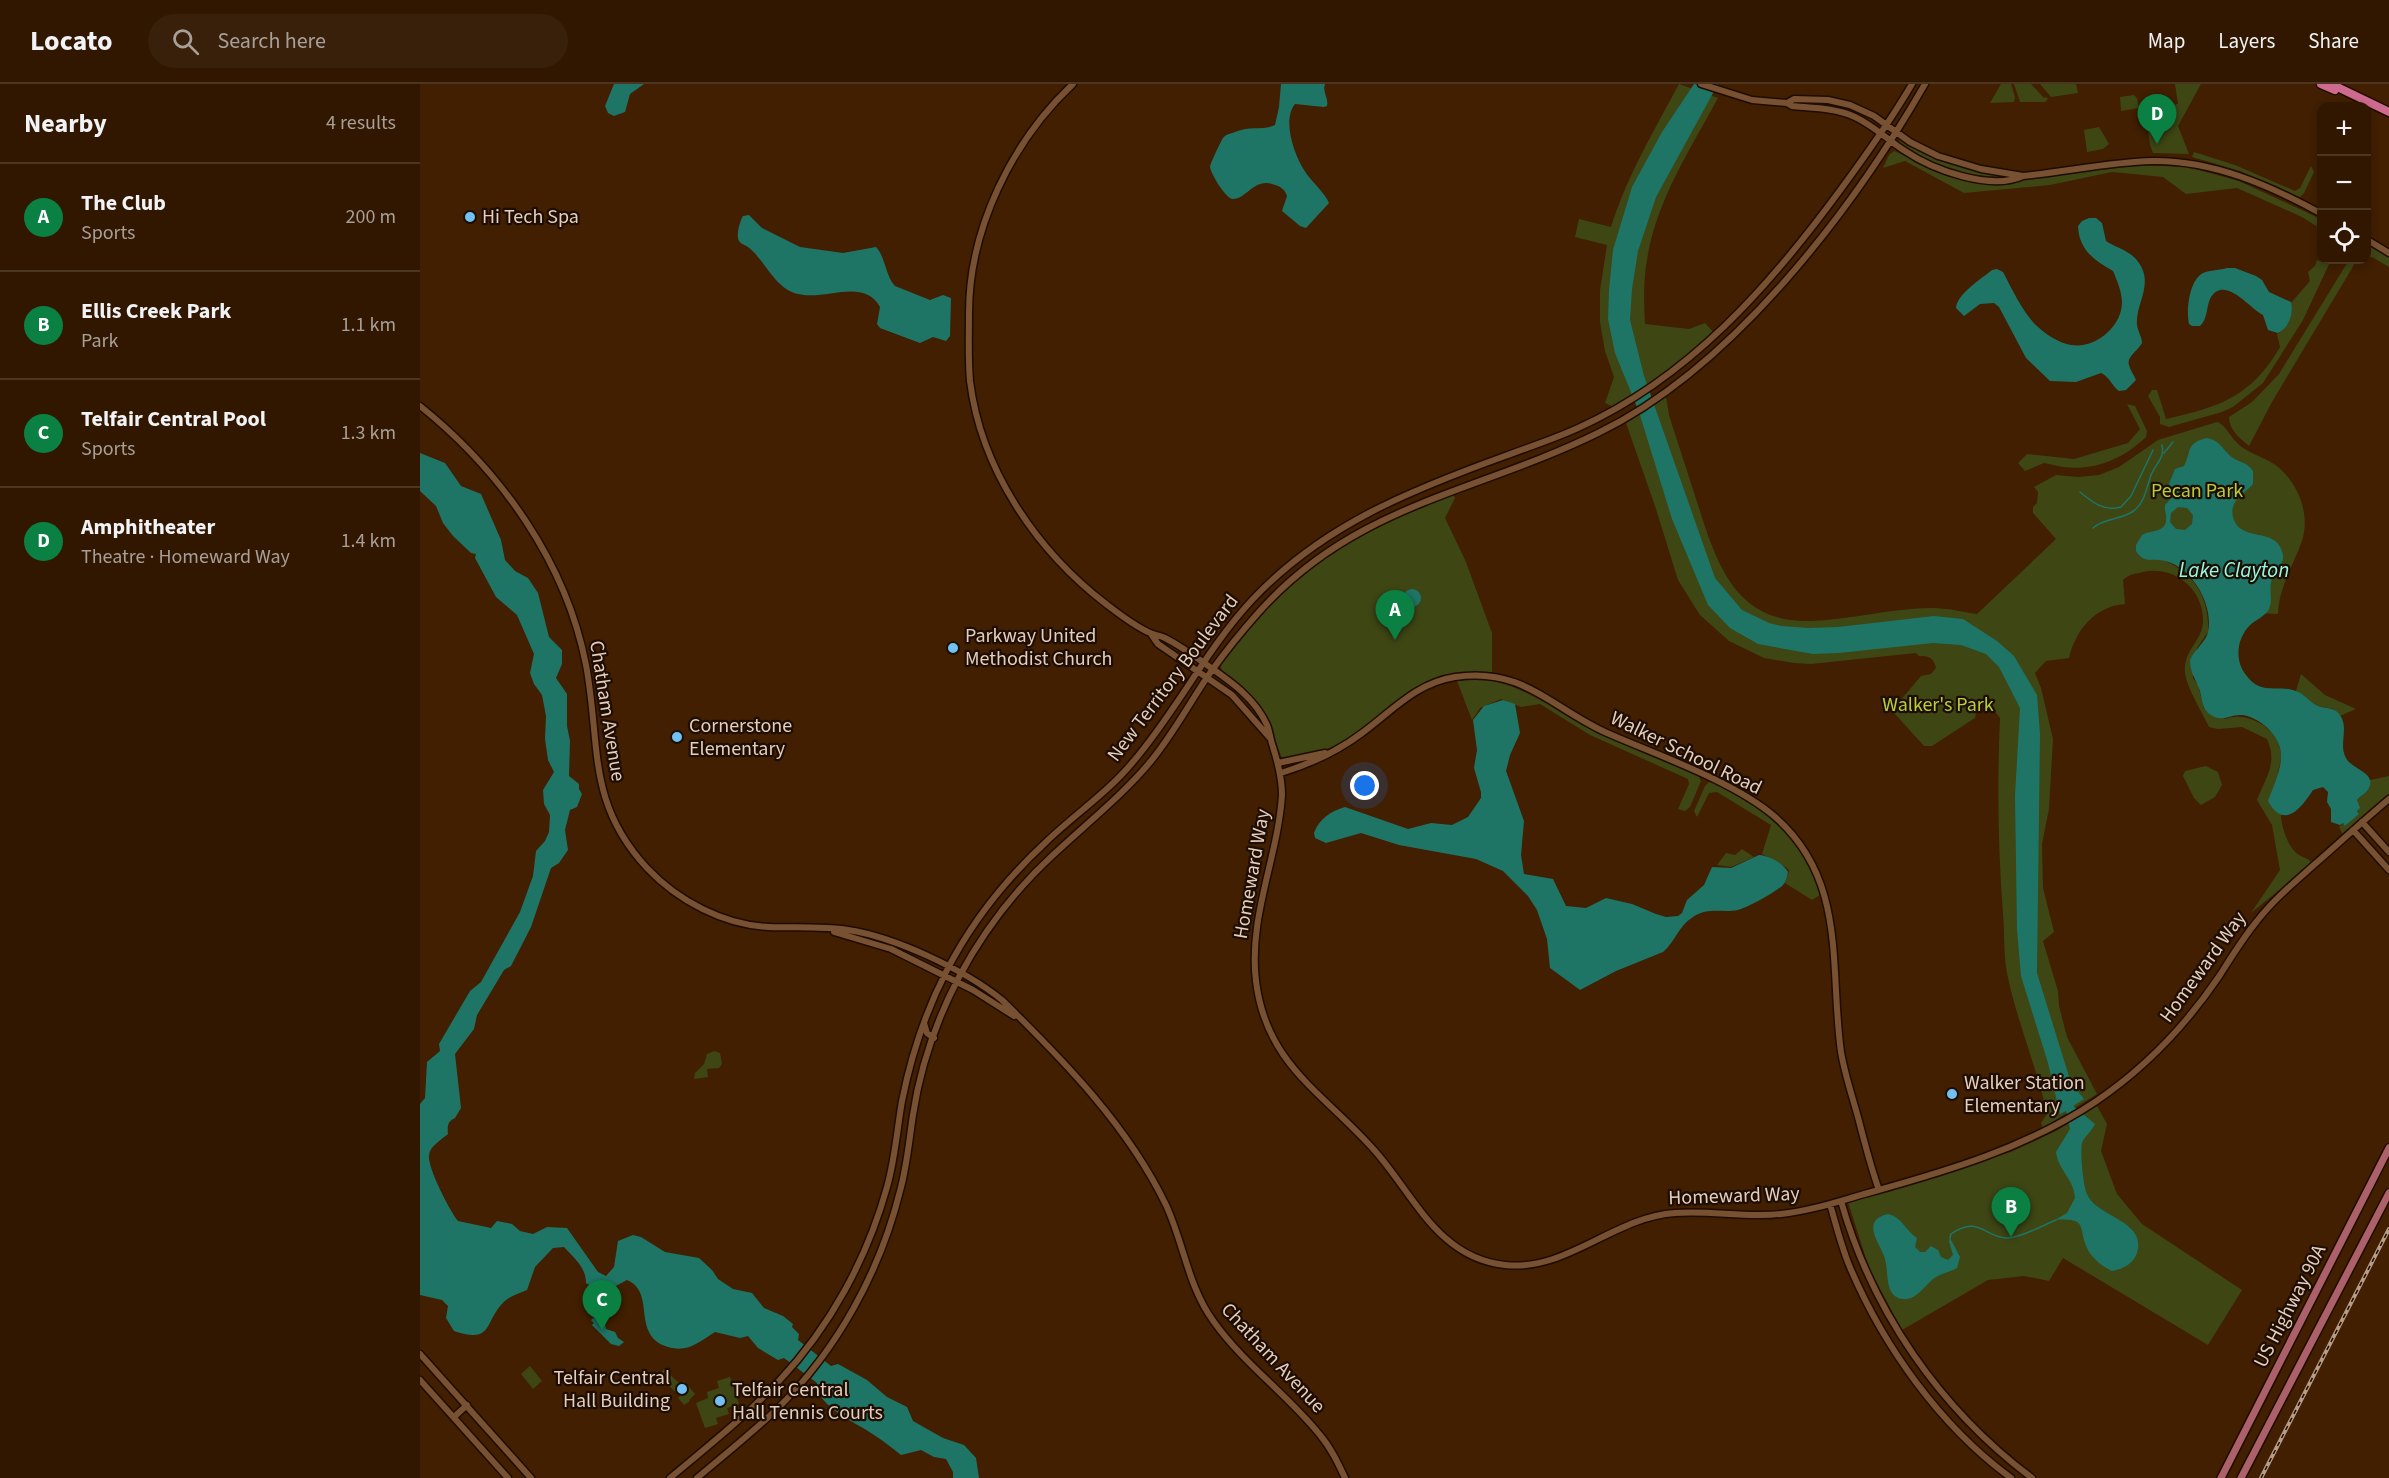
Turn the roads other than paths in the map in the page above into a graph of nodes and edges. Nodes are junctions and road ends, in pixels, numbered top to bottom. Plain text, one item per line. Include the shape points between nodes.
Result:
1 (1073, 84) edge
2 (1701, 84) edge
3 (1912, 84) edge
4 (1926, 84) edge
5 (2321, 84) edge
6 (2331, 84) edge
7 (2347, 92) junction
8 (1822, 100) junction
9 (1787, 103) junction
10 (1821, 109) junction
11 (2389, 112) edge
12 (1886, 125) junction
13 (1881, 132) junction
14 (1895, 132) junction
15 (1890, 139) junction
16 (2023, 176) junction
17 (2317, 212) edge
18 (2371, 242) edge
19 (2389, 253) edge
20 (420, 406) edge
21 (1296, 560) junction
22 (1304, 569) junction
23 (1151, 634) junction
24 (1203, 662) junction
25 (1213, 669) junction
26 (1197, 671) junction
27 (1208, 677) junction
28 (1270, 738) junction
29 (1148, 744) junction
30 (1158, 752) junction
31 (1329, 753) junction
32 (1278, 763) junction
33 (1281, 772) junction
34 (2389, 799) edge
35 (1086, 807) junction
36 (1095, 817) junction
37 (2362, 822) junction
38 (2353, 830) junction
39 (2389, 852) edge
40 (2389, 870) edge
41 (825, 929) junction
42 (948, 968) junction
43 (961, 974) junction
44 (944, 976) junction
45 (956, 982) junction
46 (1023, 1021) junction
47 (923, 1023) junction
48 (934, 1038) junction
49 (2389, 1148) edge
50 (1879, 1190) junction
51 (2389, 1193) edge
52 (1841, 1201) junction
53 (1830, 1204) junction
54 (420, 1354) edge
55 (420, 1380) edge
56 (467, 1406) junction
57 (454, 1417) junction
58 (508, 1478) edge
59 (531, 1478) edge
60 (670, 1478) edge
61 (697, 1478) edge
62 (1345, 1478) edge
63 (2011, 1478) edge
64 (2032, 1478) edge
65 (2221, 1478) edge
66 (2241, 1478) edge

1 - 23 street, Homeward Way via 1023,144 998,189 984,225 971,282 970,380 987,444 1001,477 1032,529 1075,578
2 - 9 street via 1752,100
3 - 12 street, New Territory Boulevard
4 - 14 street, New Territory Boulevard
5 - 7 highway
6 - 7 highway
7 - 11 highway
8 - 9 street via 1794,99
8 - 10 street
8 - 12 street via 1859,108
9 - 10 street
10 - 13 street via 1847,114
12 - 13 street, New Territory Boulevard
12 - 14 street
13 - 15 street
13 - 21 street, New Territory Boulevard via 1801,243 1744,307 1710,341 1656,384 1571,432 1395,500 1343,526
14 - 15 street, New Territory Boulevard
14 - 16 street via 1950,161
15 - 16 street via 1920,159 1960,175 1994,181
15 - 22 street, New Territory Boulevard via 1834,221 1760,308 1719,350 1658,398 1577,443 1399,512 1336,545
16 - 17 street via 2136,162 2192,164 2231,173
18 - 19 street
20 - 41 street, Chatham Avenue via 491,474 516,505 551,566 578,632 592,700 601,786 612,816 634,853 679,896 717,915 766,927
21 - 22 street
21 - 24 street, New Territory Boulevard via 1251,601
22 - 25 street, New Territory Boulevard via 1261,609
23 - 24 street, Homeward Way via 1163,637
23 - 26 street, Homeward Way via 1158,644
24 - 25 street, Homeward Way
24 - 26 street, New Territory Boulevard
25 - 27 street, New Territory Boulevard
25 - 28 street, Homeward Way via 1237,686 1254,705 1266,722
26 - 27 street, Homeward Way
26 - 29 street, New Territory Boulevard
27 - 28 street, Homeward Way via 1240,701
27 - 30 street, New Territory Boulevard
28 - 32 street, Homeward Way
29 - 30 street
29 - 35 street, New Territory Boulevard
30 - 36 street, New Territory Boulevard
31 - 32 street, Walker School Road
31 - 33 street, Walker School Road via 1305,766
31 - 50 street, Walker School Road via 1427,685 1454,677 1491,676 1533,688 1595,727 1707,777 1772,815 1812,862 1829,910 1842,1059
32 - 33 street, Homeward Way
33 - 53 street, Homeward Way via 1279,820 1255,946 1256,978 1264,1017 1298,1076 1372,1148 1448,1243 1485,1262 1532,1264 1558,1257 1654,1215 1778,1215
34 - 37 street, Homeward Way
35 - 36 street
35 - 42 street, New Territory Boulevard via 1002,889 963,940
36 - 43 street, New Territory Boulevard via 1018,890
37 - 38 street, Homeward Way
37 - 39 street
38 - 40 street
38 - 50 street, Homeward Way via 2260,916 2199,1004 2166,1043 2128,1076 2087,1107 2032,1138 1993,1155
41 - 42 street, Chatham Avenue via 845,929 886,939
41 - 44 street, Chatham Avenue via 891,949
42 - 43 street, Chatham Avenue
42 - 44 street, New Territory Boulevard
43 - 45 street, New Territory Boulevard
43 - 46 street, Chatham Avenue via 989,990
44 - 45 street, Chatham Avenue
44 - 47 street, New Territory Boulevard
45 - 46 street, Chatham Avenue
45 - 48 street, New Territory Boulevard
46 - 62 street, Chatham Avenue via 1105,1111 1150,1177 1175,1227 1195,1289 1214,1322 1309,1421
47 - 48 street
47 - 60 street, New Territory Boulevard via 911,1061 888,1185 848,1286 809,1346 791,1366 758,1401
48 - 61 street, New Territory Boulevard via 923,1068 891,1225 859,1297 805,1378 757,1427
49 - 65 main road, US Highway 90A
50 - 52 street, Homeward Way
51 - 66 main road, US Highway 90A
52 - 53 street, Homeward Way
52 - 64 street via 1873,1287 1931,1379 1980,1434
53 - 63 street via 1850,1266 1905,1365 1963,1435
54 - 56 street
55 - 57 street
56 - 57 street
56 - 59 street
57 - 58 street

